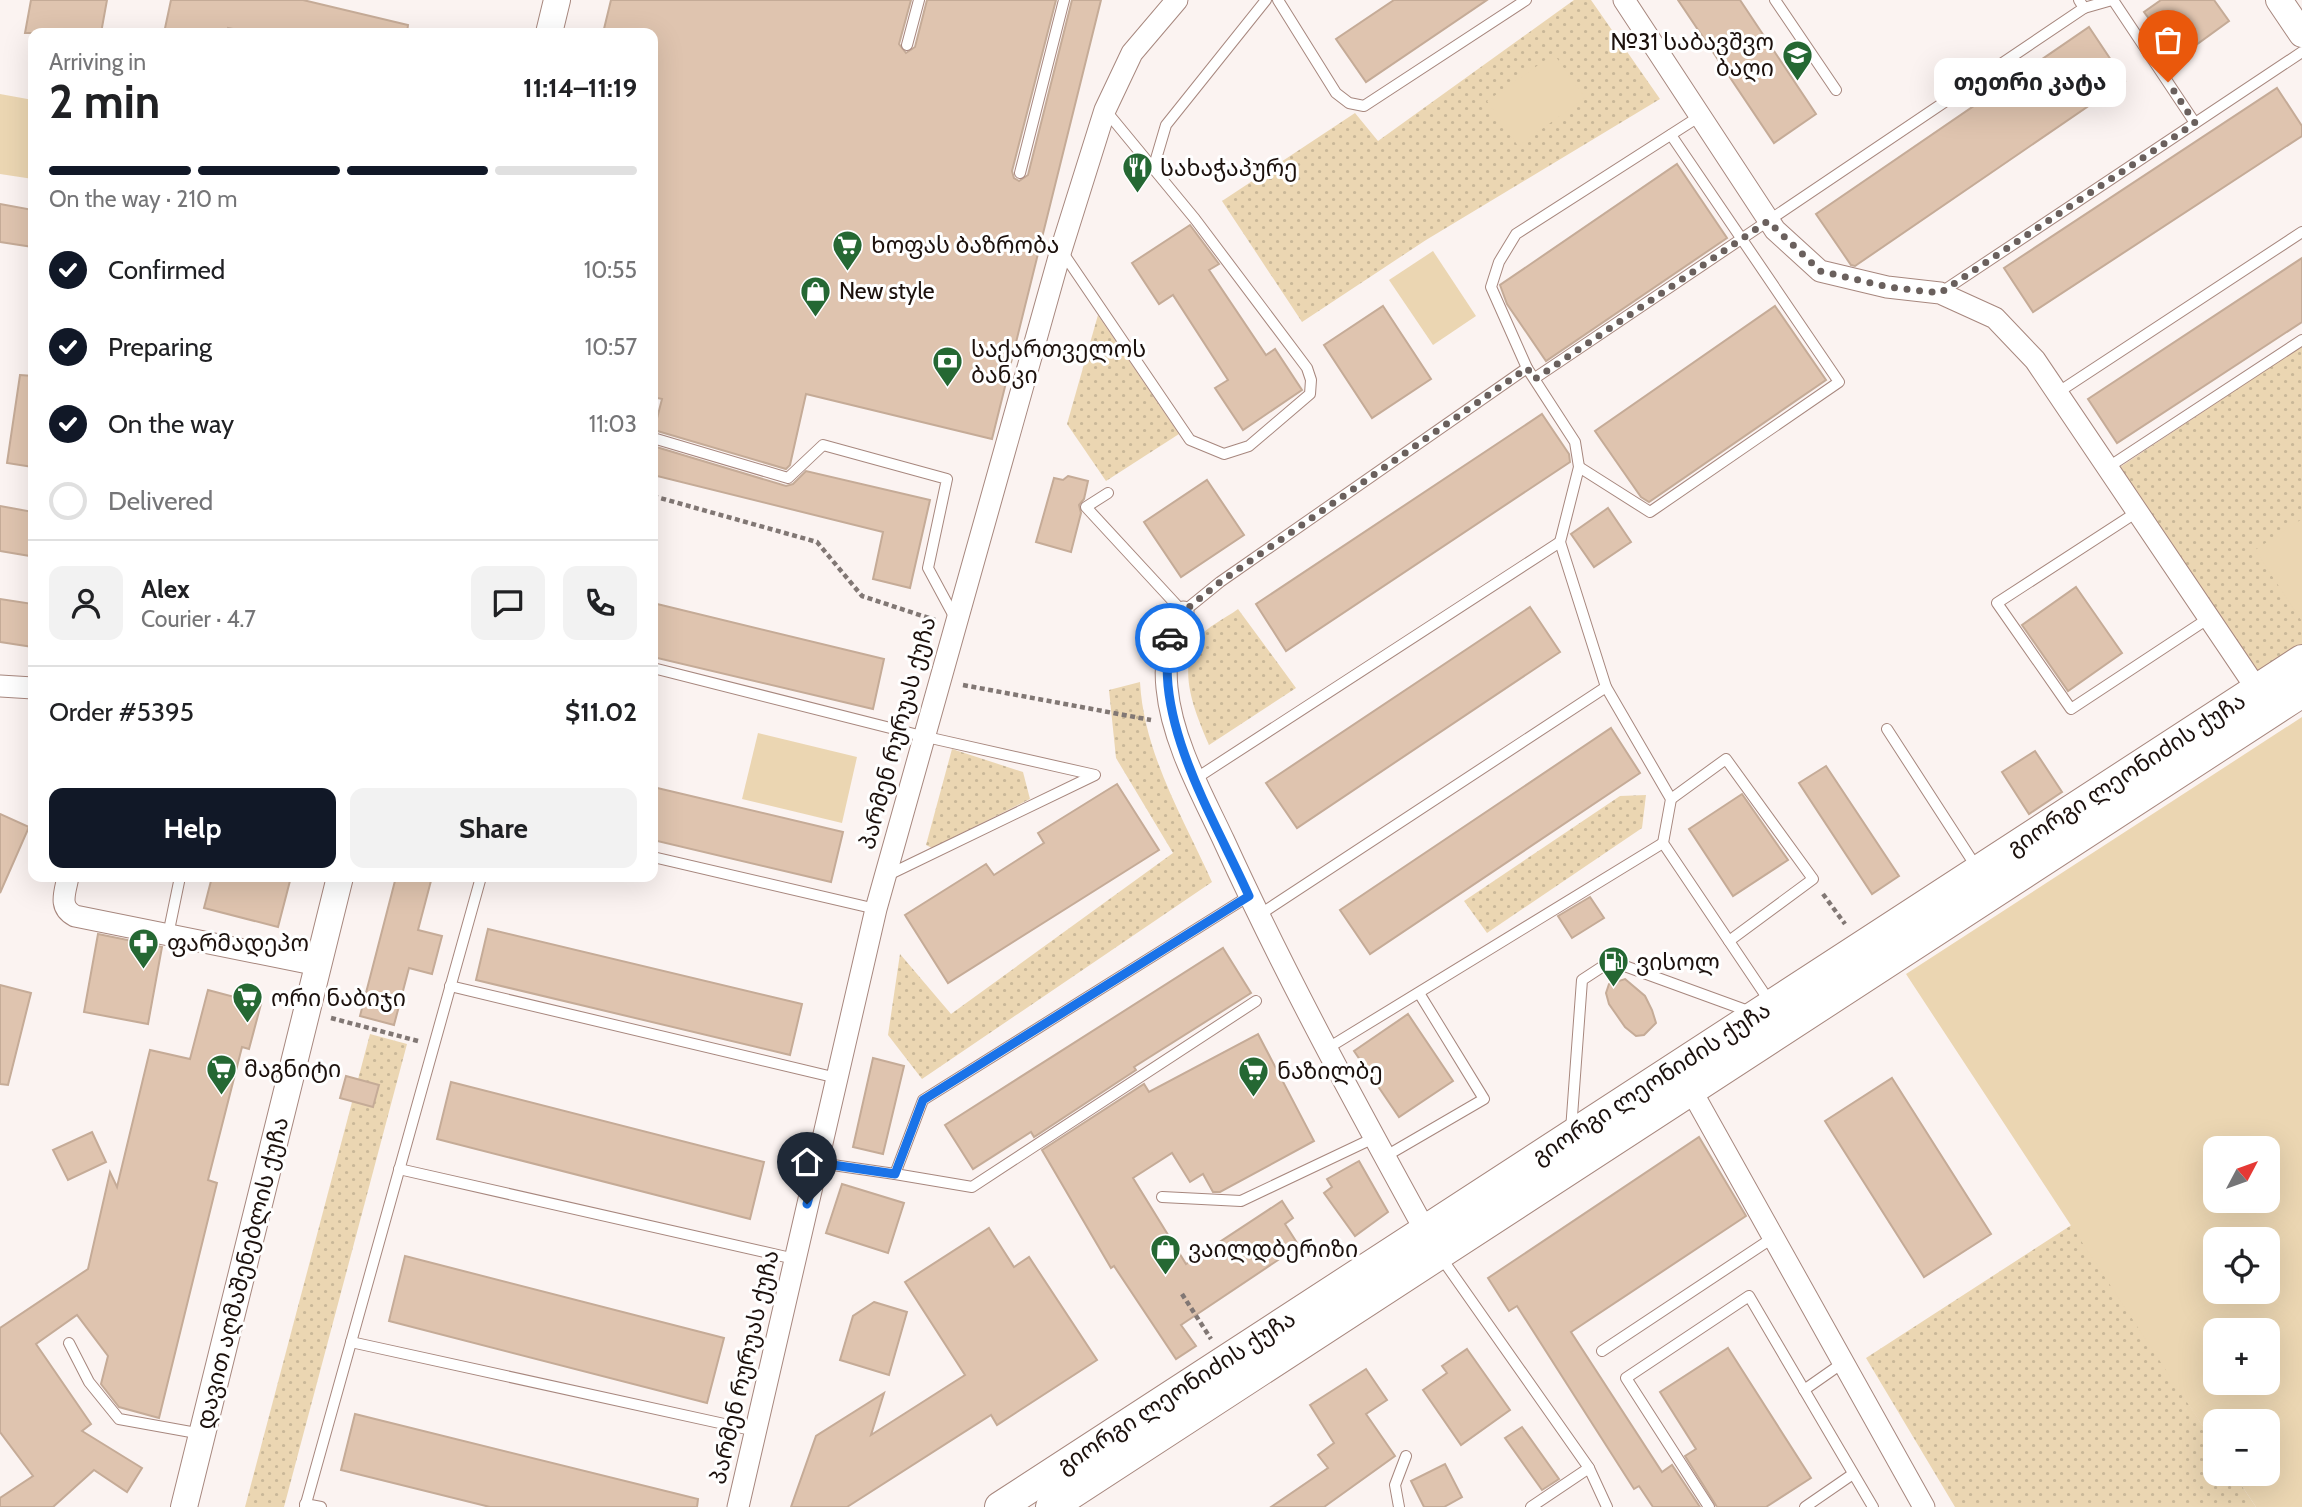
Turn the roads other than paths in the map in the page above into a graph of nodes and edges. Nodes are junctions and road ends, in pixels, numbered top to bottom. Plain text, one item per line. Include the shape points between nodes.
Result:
1 (557, 0) edge
2 (919, 0) edge
3 (1064, 0) edge
4 (1178, 0) edge
5 (1266, 0) edge
6 (1278, 0) edge
7 (1526, 0) edge
8 (1624, 0) edge
9 (1775, 0) edge
10 (2112, 0) edge
11 (2279, 0) edge
12 (2081, 4) edge
13 (550, 28) edge
14 (2302, 34) edge
15 (907, 45) dead end
16 (2302, 52) edge
17 (1836, 90) dead end
18 (1105, 110) junction
19 (1700, 116) junction
20 (2195, 123) junction
21 (1671, 135) junction
22 (1153, 169) junction
23 (1020, 173) dead end
24 (1768, 221) junction
25 (2302, 232) edge
26 (1741, 239) junction
27 (1062, 250) junction
28 (1940, 293) junction
29 (2302, 340) edge
30 (1527, 368) junction
31 (1535, 379) junction
32 (2057, 393) junction
33 (658, 439) edge
34 (1579, 467) junction
35 (2107, 468) junction
36 (1108, 494) dead end
37 (2137, 512) junction
38 (1560, 542) junction
39 (1183, 612) junction
40 (2209, 618) junction
41 (955, 623) junction
42 (2302, 660) edge
43 (658, 669) edge
44 (0, 686) edge
45 (1606, 687) junction
46 (28, 688) edge
47 (2302, 692) edge
48 (2265, 700) junction
49 (1886, 729) dead end
50 (922, 736) junction
51 (1195, 779) junction
52 (1671, 799) junction
53 (1663, 843) junction
54 (658, 858) edge
55 (1978, 871) junction
56 (885, 876) junction
57 (67, 882) edge
58 (179, 882) edge
59 (339, 882) edge
60 (480, 882) edge
61 (1249, 896) junction
62 (876, 909) junction
63 (1259, 915) junction
64 (168, 935) junction
65 (1729, 942) junction
66 (318, 965) junction
67 (450, 986) junction
68 (1419, 993) junction
69 (1256, 1001) dead end
70 (1772, 1015) junction
71 (1328, 1048) junction
72 (837, 1078) junction
73 (1691, 1090) junction
74 (1571, 1136) junction
75 (1381, 1147) junction
76 (819, 1163) junction
77 (399, 1169) junction
78 (895, 1174) junction
79 (1162, 1197) dead end
80 (1774, 1237) junction
81 (1431, 1242) junction
82 (795, 1259) junction
83 (351, 1342) junction
84 (69, 1343) dead end
85 (1602, 1351) dead end
86 (1844, 1362) junction
87 (1804, 1390) junction
88 (755, 1431) junction
89 (202, 1434) junction
90 (1406, 1456) dead end
91 (1589, 1468) junction
92 (1853, 1474) junction
93 (305, 1505) edge
94 (1059, 1505) edge
95 (184, 1507) edge
96 (321, 1507) edge
97 (738, 1507) edge
98 (1000, 1507) edge
99 (1399, 1507) edge
100 (1531, 1507) edge
101 (1607, 1507) edge
102 (1709, 1507) edge
103 (1805, 1507) edge
104 (1873, 1507) edge
105 (1924, 1507) edge

1 - 13 street
2 - 15 lane
3 - 23 lane
4 - 18 street, პარმენ რურუას ქუჩა via 1132,53
5 - 22 lane via 1166,125
6 - 7 lane via 1336,93 1349,103 1364,106
8 - 19 street
9 - 17 lane
10 - 12 lane
10 - 20 lane
11 - 14 street
12 - 24 lane
16 - 20 lane
18 - 22 lane
18 - 27 street, პარმენ რურუას ქუჩა
19 - 21 lane
19 - 24 street
20 - 28 lane
21 - 26 lane
21 - 30 lane via 1516,234 1491,287
22 - 27 lane via 1307,368 1310,394 1249,446 1224,454 1190,440
24 - 26 lane
24 - 28 street via 1820,271
25 - 32 lane
26 - 31 lane
26 - 34 lane via 1839,382 1650,512
27 - 41 street, პარმენ რურუას ქუჩა
28 - 32 street via 1995,317 2035,360
29 - 35 lane
30 - 31 lane
30 - 39 lane
31 - 34 lane via 1576,442
32 - 35 street
33 - 41 lane via 788,478 823,445 947,480 928,568
34 - 38 lane
35 - 37 street
36 - 39 lane via 1086,507
37 - 40 street
37 - 40 lane via 1997,603 2071,709
38 - 45 lane
38 - 51 lane
39 - 51 street via 1171,633 1167,690
40 - 48 street
41 - 50 street, პარმენ რურუას ქუჩა
42 - 48 main road, გიორგი ლეონიძის ქუჩა
43 - 50 lane
44 - 46 street
45 - 52 lane
45 - 63 lane
47 - 48 main road, გიორგი ლეონიძის ქუჩა
48 - 55 main road, გიორგი ლეონიძის ქუჩა
48 - 70 main road, გიორგი ლეონიძის ქუჩა
49 - 55 lane
50 - 56 street, პარმენ რურუას ქუჩა
50 - 56 lane via 1095,775
51 - 61 street
52 - 53 lane
52 - 65 lane via 1727,759 1813,879
53 - 65 lane
53 - 68 lane
54 - 62 lane
55 - 70 main road, გიორგი ლეონიძის ქუჩა via 1861,947
56 - 62 street, პარმენ რურუას ქუჩა
57 - 64 street via 63,904 67,912
58 - 64 lane
59 - 66 street, დავით აღმაშენებლის ქუჩა
60 - 67 lane
61 - 63 street
61 - 78 lane via 923,1100
62 - 72 street, პარმენ რურუას ქუჩა
63 - 71 street
64 - 66 street
65 - 70 lane
66 - 89 street, დავით აღმაშენებლის ქუჩა
67 - 72 lane
67 - 77 lane
68 - 71 lane
68 - 75 lane via 1484,1099
69 - 78 lane via 972,1187
70 - 73 main road, გიორგი ლეონიძის ქუჩა
70 - 74 main road, გიორგი ლეონიძის ქუჩა
70 - 74 lane via 1611,961 1582,980
71 - 75 street
72 - 76 street, პარმენ რურუას ქუჩა
73 - 80 street
73 - 81 main road, გიორგი ლეონიძის ქუჩა
74 - 81 main road, გიორგი ლეონიძის ქუჩა
75 - 79 lane via 1241,1201
75 - 81 street
76 - 78 lane
76 - 82 street, პარმენ რურუას ქუჩა
77 - 82 lane
77 - 83 lane
80 - 85 lane
80 - 86 street
81 - 91 lane
81 - 94 main road, გიორგი ლეონიძის ქუჩა
81 - 98 main road, გიორგი ლეონიძის ქუჩა via 1225,1360
82 - 88 street, პარმენ რურუას ქუჩა
83 - 88 lane
83 - 93 lane
84 - 89 lane via 89,1382 119,1419
86 - 87 lane
86 - 105 street
87 - 92 lane
87 - 102 lane via 1749,1296 1626,1378
88 - 97 street, პარმენ რურუას ქუჩა
89 - 95 street, დავით აღმაშენებლის ქუჩა
90 - 99 lane via 1395,1485
91 - 100 lane
91 - 101 lane
92 - 103 lane
92 - 104 lane
93 - 96 lane

